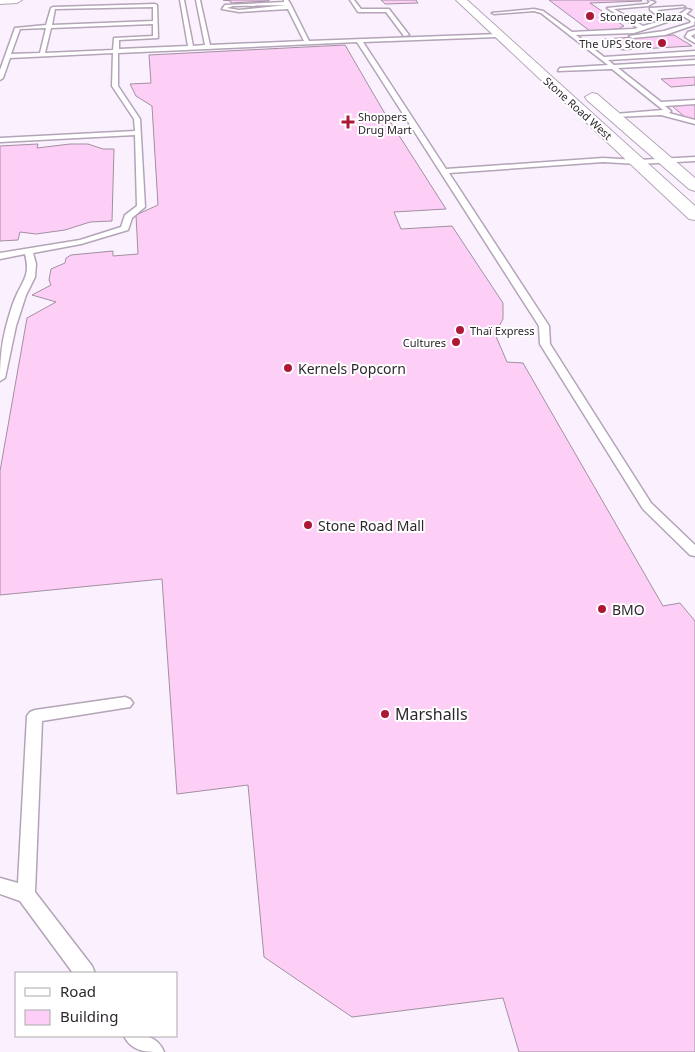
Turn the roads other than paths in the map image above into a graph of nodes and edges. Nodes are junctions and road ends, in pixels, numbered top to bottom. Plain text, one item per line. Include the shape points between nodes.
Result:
1 (17, 0) edge
2 (182, 0) edge
3 (198, 0) edge
4 (352, 0) edge
5 (461, 0) edge
6 (672, 0) edge
7 (0, 1) edge
8 (288, 3) edge
9 (652, 4) edge
10 (533, 5) dead end
11 (686, 8) junction
12 (491, 9) joint
13 (540, 10) junction
14 (695, 12) edge
15 (156, 22) junction
16 (508, 25) dead end
17 (48, 27) junction
18 (642, 28) junction
19 (695, 32) edge
20 (495, 33) junction
21 (406, 35) junction
22 (574, 36) junction
23 (521, 37) dead end
24 (359, 40) junction
25 (695, 41) edge
26 (307, 42) junction
27 (208, 47) junction
28 (191, 48) junction
29 (115, 52) junction
30 (695, 53) edge
31 (42, 54) junction
32 (8, 56) junction
33 (602, 59) junction
34 (695, 62) edge
35 (557, 67) joint
36 (612, 67) junction
37 (0, 78) edge
38 (695, 102) edge
39 (659, 104) junction
40 (663, 113) junction
41 (615, 116) junction
42 (695, 122) edge
43 (138, 133) junction
44 (0, 140) edge
45 (695, 159) edge
46 (666, 160) junction
47 (638, 162) junction
48 (601, 169) dead end
49 (446, 171) junction
50 (695, 186) edge
51 (695, 215) edge
52 (29, 252) junction
53 (0, 256) edge
54 (0, 378) edge
55 (695, 552) edge
56 (125, 703) dead end
57 (0, 886) edge
58 (26, 894) junction
59 (84, 972) edge
60 (135, 1037) edge
61 (154, 1052) edge

1 - 7 main road
2 - 28 lane
3 - 27 lane
4 - 21 lane via 360,12 387,10
5 - 20 main road, Stone Road West
6 - 11 lane
8 - 8 lane via 239,11 224,9 233,5
8 - 26 lane
9 - 11 lane
9 - 18 lane via 668,20
9 - 18 lane via 610,8
10 - 13 lane
11 - 14 lane
11 - 22 lane via 682,14 694,23 665,32
12 - 13 lane
12 - 16 main road
13 - 22 lane
15 - 17 lane
15 - 17 lane via 155,5 53,8
15 - 29 lane via 156,37 116,39
17 - 31 lane
17 - 32 lane via 18,28
18 - 22 lane
19 - 25 lane via 688,37
20 - 21 lane
20 - 23 main road
20 - 24 lane
20 - 47 main road, Stone Road West
21 - 24 lane
22 - 33 lane
24 - 26 lane
24 - 49 lane
26 - 27 lane
27 - 28 lane
28 - 29 lane
29 - 31 lane
29 - 43 lane via 115,86 137,119
30 - 33 lane
31 - 32 lane
32 - 37 lane
33 - 36 lane
34 - 36 lane
35 - 36 lane
35 - 41 main road, Stone Road West
36 - 39 lane
38 - 39 lane
39 - 40 lane via 668,111
40 - 41 lane
40 - 42 lane
41 - 46 main road, Stone Road West
43 - 44 lane
43 - 52 lane via 141,207 128,217 124,228 81,242
45 - 46 lane
46 - 47 lane
46 - 50 main road, Stone Road West
47 - 48 lane
47 - 49 lane via 603,160
47 - 51 main road, Stone Road West
49 - 55 lane via 544,326 545,344 647,506
52 - 53 lane
52 - 54 lane via 31,277 14,318
56 - 58 lane via 35,716
57 - 58 lane
58 - 59 lane
60 - 61 lane

